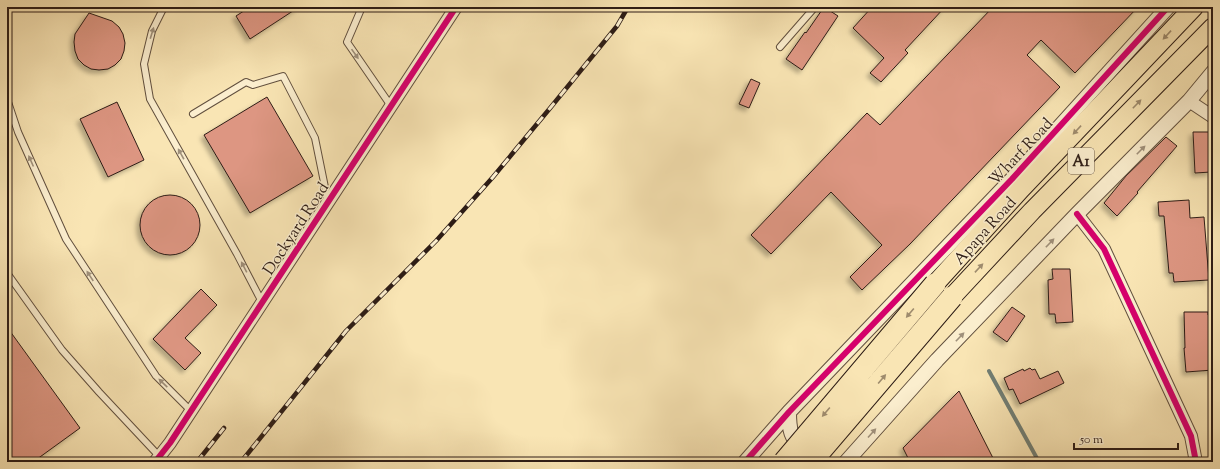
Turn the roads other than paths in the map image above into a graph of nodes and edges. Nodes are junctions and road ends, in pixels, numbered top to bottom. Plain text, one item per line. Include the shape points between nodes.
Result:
1 (164, 7) edge
2 (362, 7) edge
3 (456, 7) edge
4 (815, 7) edge
5 (1168, 7) edge
6 (1194, 7) edge
7 (1213, 27) edge
8 (780, 47) dead end
9 (1213, 72) edge
10 (7, 99) edge
11 (1189, 101) junction
12 (390, 106) junction
13 (193, 114) dead end
14 (1213, 117) edge
15 (328, 202) junction
16 (1077, 214) junction
17 (7, 273) edge
18 (935, 284) joint
19 (952, 297) joint
20 (262, 302) junction
21 (191, 411) junction
22 (789, 412) junction
23 (157, 459) edge
24 (745, 462) edge
25 (784, 462) edge
26 (811, 462) edge
27 (819, 462) edge
28 (846, 462) edge
29 (1196, 462) edge

20 -> 1 lane via 150,98 144,64 152,31
2 -> 12 lane via 347,42
3 - 12 street, Dockyard Road
4 - 8 lane
5 - 22 street, Wharf Road via 1012,179
6 -> 18 main road, Apapa Road / A1 via 1022,188
19 -> 7 main road, Apapa Road / A1 via 1037,206
9 - 11 street
21 -> 10 lane via 156,376 66,239 18,132
11 - 14 street
16 -> 11 street
12 - 15 street, Dockyard Road
13 - 15 lane via 246,82 253,85 283,76 315,138
15 - 20 street, Dockyard Road
28 -> 16 street via 937,360
16 - 29 street via 1104,249 1191,436
17 - 23 lane via 62,350
18 -> 25 highway, Apapa Road / A1, bridge
26 -> 19 highway, Apapa Road / A1, bridge
20 - 21 street, Dockyard Road
21 - 23 street, Dockyard Road
22 - 24 street, Wharf Road
22 - 27 street via 789,428 793,439 804,452

